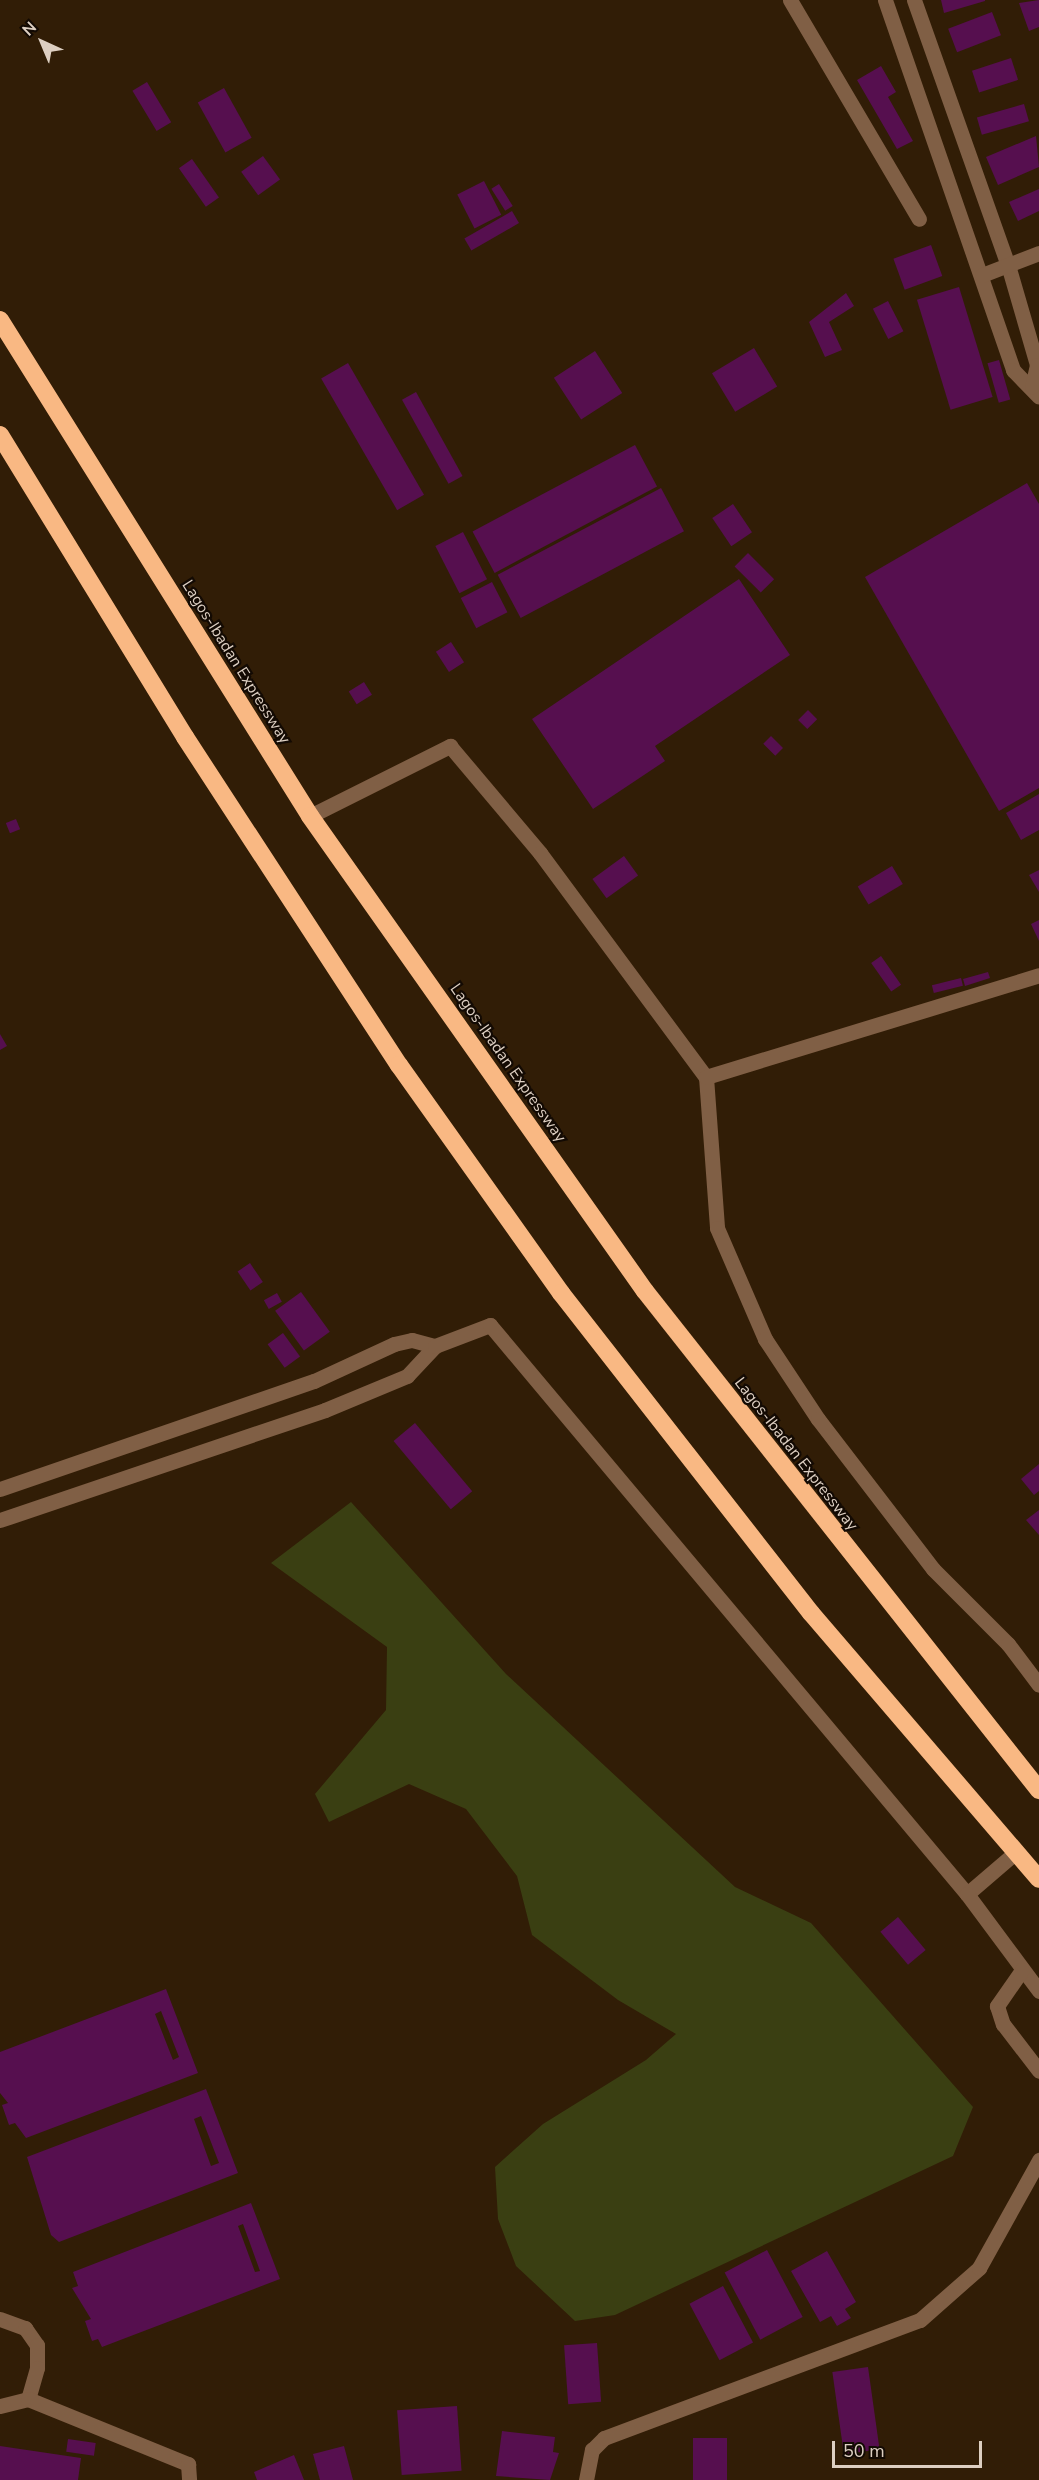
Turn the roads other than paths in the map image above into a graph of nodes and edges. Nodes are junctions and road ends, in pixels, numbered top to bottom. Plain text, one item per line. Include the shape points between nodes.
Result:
1 (790, 0) edge
2 (885, 0) edge
3 (914, 0) edge
4 (919, 219) dead end
5 (1039, 253) edge
6 (1008, 264) junction
7 (982, 275) junction
8 (0, 320) edge
9 (1036, 392) edge
10 (0, 435) edge
11 (310, 816) junction
12 (1039, 975) edge
13 (706, 1077) junction
14 (435, 1346) junction
15 (0, 1489) edge
16 (0, 1520) edge
17 (1039, 1685) edge
18 (1039, 1790) edge
19 (1016, 1852) junction
20 (1039, 1879) edge
21 (967, 1894) junction
22 (1022, 1970) junction
23 (1039, 1991) edge
24 (1039, 2071) edge
25 (1039, 2160) edge
26 (0, 2319) edge
27 (28, 2400) junction
28 (0, 2406) edge
29 (189, 2480) edge
30 (586, 2480) edge

1 - 4 street
2 - 7 street
3 - 6 street
5 - 6 street
6 - 7 street
6 - 9 street via 1037,365
7 - 9 street via 1013,370 1018,380
8 - 11 highway, Lagos-Ibadan Expressway
10 - 19 highway via 185,736 399,1065 561,1293 811,1613
11 - 13 street via 450,746 540,853
11 - 18 highway, Lagos-Ibadan Expressway via 645,1292
12 - 13 street
13 - 17 street via 717,1228 765,1339 818,1419 933,1569 1008,1644
14 - 15 street via 412,1340 394,1344 314,1382
14 - 16 street via 407,1376 325,1410
14 - 21 street via 490,1325
19 - 20 highway
19 - 21 street
21 - 22 street
22 - 23 street
22 - 24 street via 997,2006 1003,2024
25 - 30 street via 979,2268 920,2320 604,2438 592,2450
26 - 27 street via 25,2328 37,2345
27 - 28 street
27 - 29 street via 188,2464

